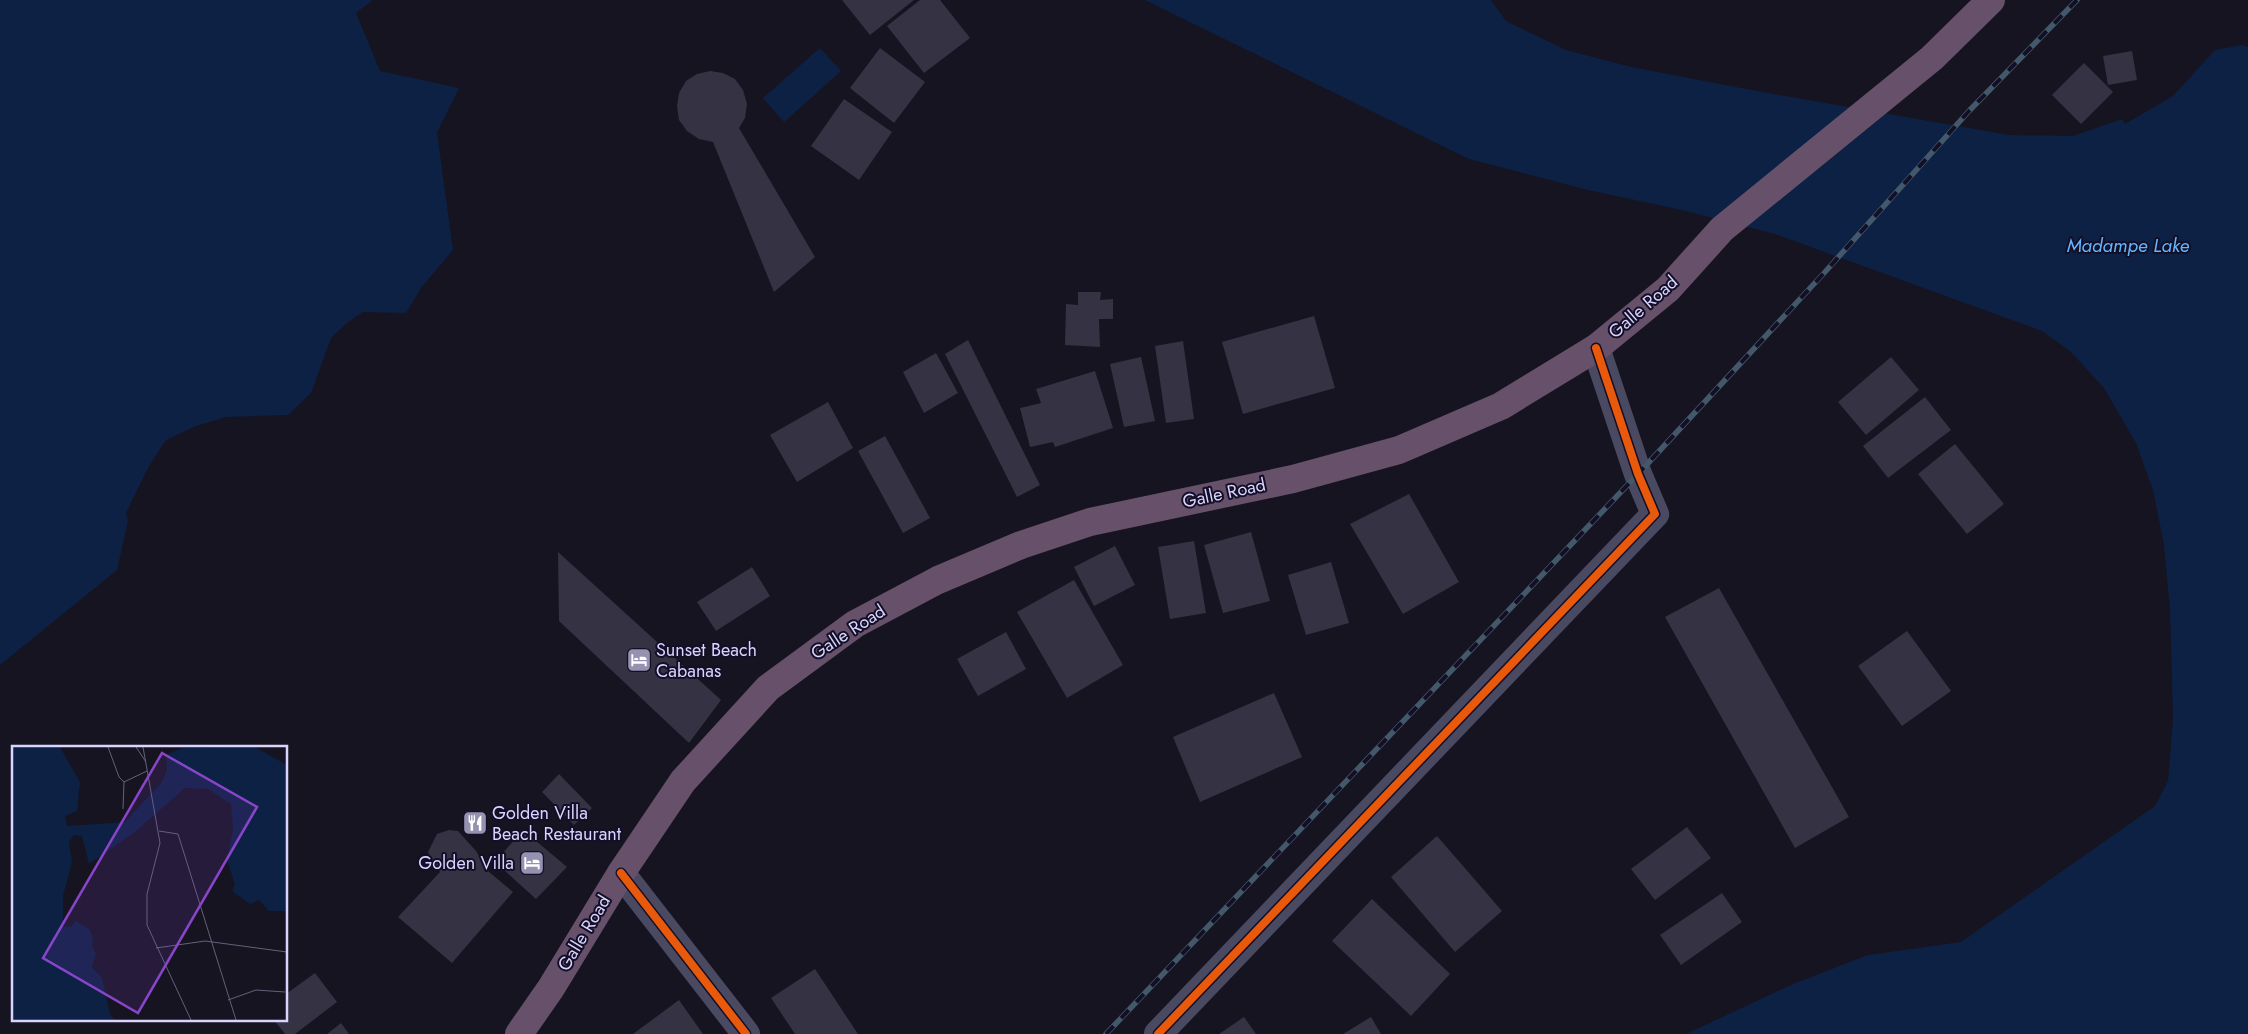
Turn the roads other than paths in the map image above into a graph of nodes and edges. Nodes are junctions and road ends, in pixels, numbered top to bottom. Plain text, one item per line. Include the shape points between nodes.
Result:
1 (1991, 0) edge
2 (1596, 348) junction
3 (621, 873) junction
4 (519, 1034) edge
5 (746, 1034) edge
6 (1158, 1034) edge

1 - 2 highway, Galle Road via 1932,58 1722,229 1668,289
2 - 3 highway, Galle Road via 1501,406 1399,450 1293,479 1090,522 1020,545 938,580 855,624 768,688 683,781
2 - 6 street via 1638,474 1655,514
3 - 4 highway, Galle Road
3 - 5 street

